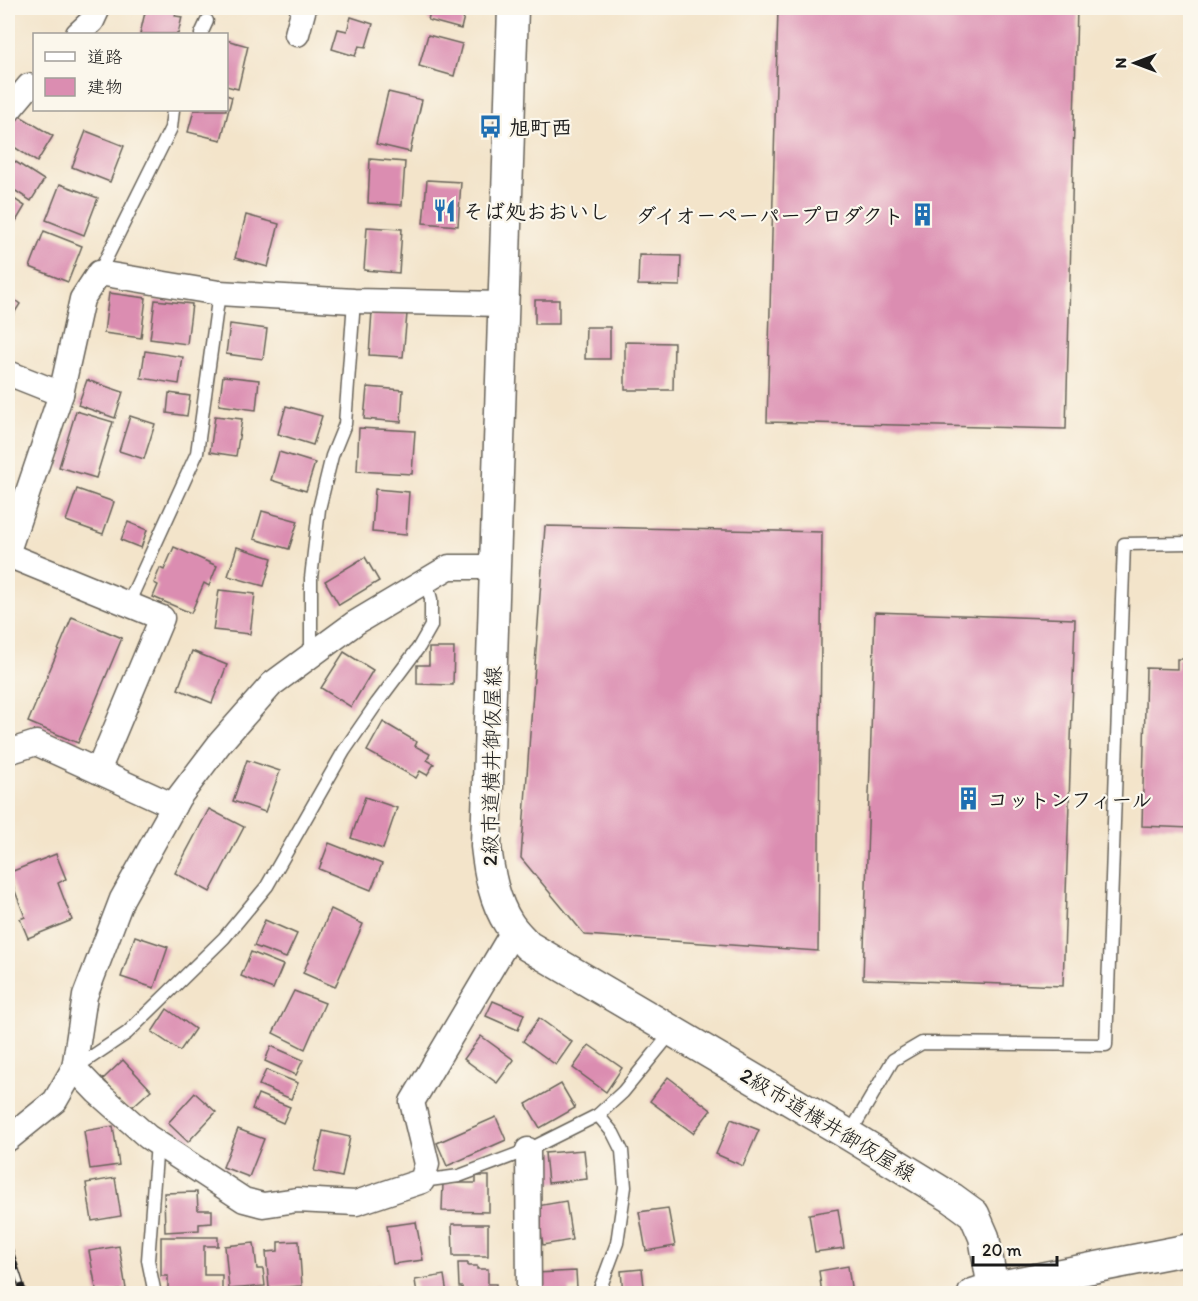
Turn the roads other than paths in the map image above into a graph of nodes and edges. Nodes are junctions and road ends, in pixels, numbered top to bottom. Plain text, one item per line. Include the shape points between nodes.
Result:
1 (98, 8) edge
2 (304, 8) edge
3 (513, 8) edge
4 (207, 21) dead end
5 (79, 33) edge
6 (201, 33) edge
7 (297, 34) dead end
8 (29, 86) dead end
9 (8, 111) edge
10 (174, 111) edge
11 (99, 273) junction
12 (219, 293) junction
13 (354, 301) junction
14 (503, 304) junction
15 (8, 373) edge
16 (61, 394) junction
17 (1191, 543) edge
18 (8, 553) edge
19 (496, 567) junction
20 (426, 581) junction
21 (128, 604) junction
22 (310, 655) junction
23 (8, 752) edge
24 (98, 771) junction
25 (174, 806) junction
26 (514, 930) junction
27 (672, 1032) junction
28 (74, 1068) junction
29 (598, 1115) junction
30 (849, 1135) junction
31 (8, 1139) edge
32 (157, 1143) junction
33 (528, 1150) junction
34 (422, 1181) junction
35 (1191, 1249) edge
36 (987, 1291) edge
37 (155, 1293) edge
38 (529, 1293) edge
39 (598, 1293) edge

1 - 5 street via 92,21
2 - 7 street
3 - 14 street, 2級市道横井御仮屋線
4 - 6 lane
8 - 9 street
10 - 11 lane via 171,128
11 - 12 street
11 - 16 street via 82,299
12 - 13 street
12 - 21 lane via 197,453
13 - 14 street
13 - 22 lane via 345,424 332,456 319,509 311,578
14 - 19 street, 2級市道横井御仮屋線
15 - 16 street
16 - 18 street
17 - 30 lane via 1125,544 1106,1045 922,1043 893,1060
18 - 21 street
19 - 20 street via 448,567
19 - 26 street, 2級市道横井御仮屋線 via 486,846 489,877
20 - 22 street
20 - 28 lane via 431,626 344,751 267,886 224,939 127,1033
21 - 24 street via 162,618
22 - 25 street via 272,684 220,743
23 - 24 street via 36,743
24 - 25 street
25 - 28 street via 122,899 85,996
26 - 27 street, 2級市道横井御仮屋線 via 528,946
26 - 34 street via 412,1102 427,1164
27 - 29 lane via 623,1092
27 - 30 street, 2級市道横井御仮屋線
28 - 31 street via 55,1101
28 - 32 street
29 - 33 lane
29 - 39 lane via 622,1151 625,1188 617,1243
30 - 36 street, 2級市道横井御仮屋線 via 974,1214 984,1237
32 - 34 street via 244,1200 263,1205 297,1200 356,1203
32 - 37 lane via 148,1260
33 - 34 lane via 459,1176
33 - 38 street
35 - 36 street

